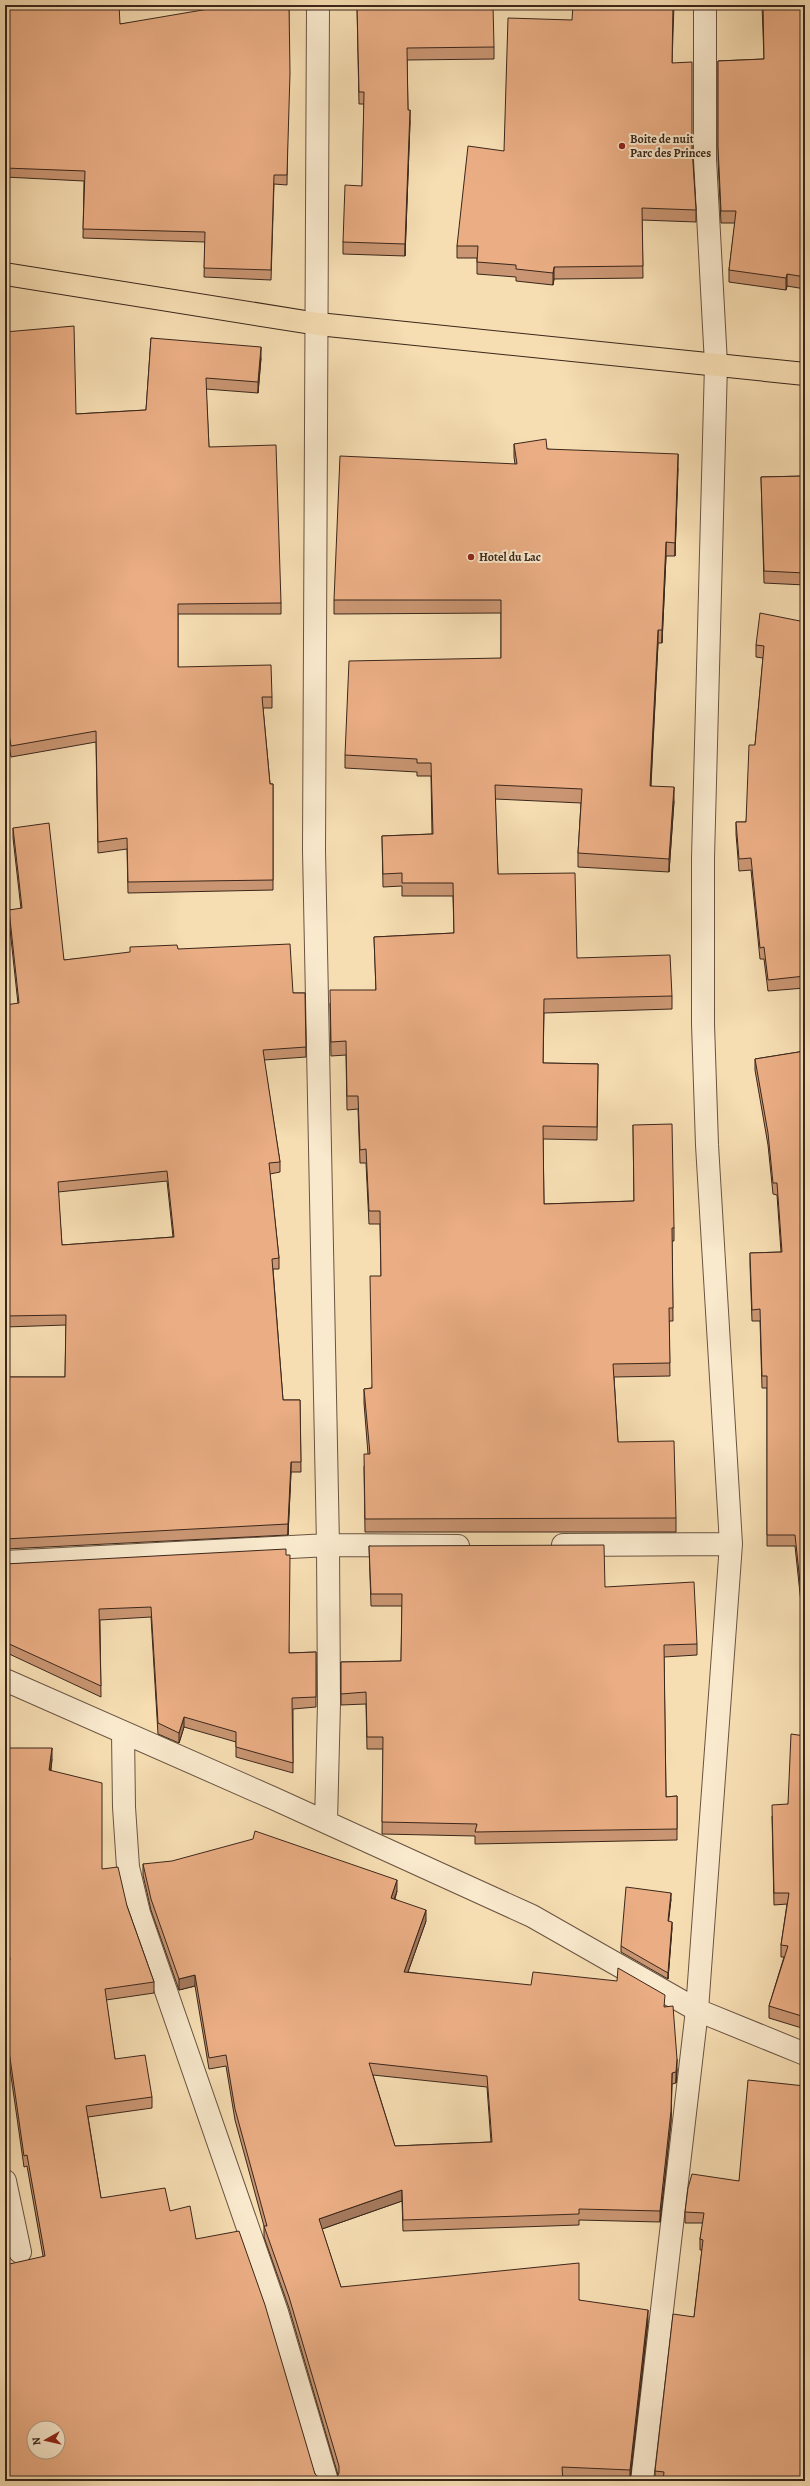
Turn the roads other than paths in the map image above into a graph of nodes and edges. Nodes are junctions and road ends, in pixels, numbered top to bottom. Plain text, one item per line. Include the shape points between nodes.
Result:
1 (318, 5) edge
2 (705, 5) edge
3 (5, 274) edge
4 (318, 324) junction
5 (716, 364) junction
6 (805, 374) edge
7 (731, 1544) junction
8 (328, 1545) junction
9 (476, 1546) edge
10 (546, 1546) edge
11 (5, 1562) edge
12 (5, 1680) edge
13 (123, 1733) junction
14 (326, 1822) junction
15 (698, 2010) junction
16 (805, 2054) edge
17 (5, 2181) edge
18 (20, 2252) dead end
19 (327, 2481) edge
20 (642, 2481) edge

1 - 4 street
2 - 5 street via 704,159
3 - 4 highway
4 - 5 highway
4 - 8 street via 314,850
5 - 6 highway
5 - 7 street via 703,858 703,1024
7 - 10 street
7 - 15 street
8 - 9 street
8 - 11 street
8 - 14 street via 329,1703
12 - 13 street
13 - 14 street
13 - 19 street via 128,1867 139,1913 277,2312
14 - 15 street via 532,1916
15 - 16 street
15 - 20 street
17 - 18 street

